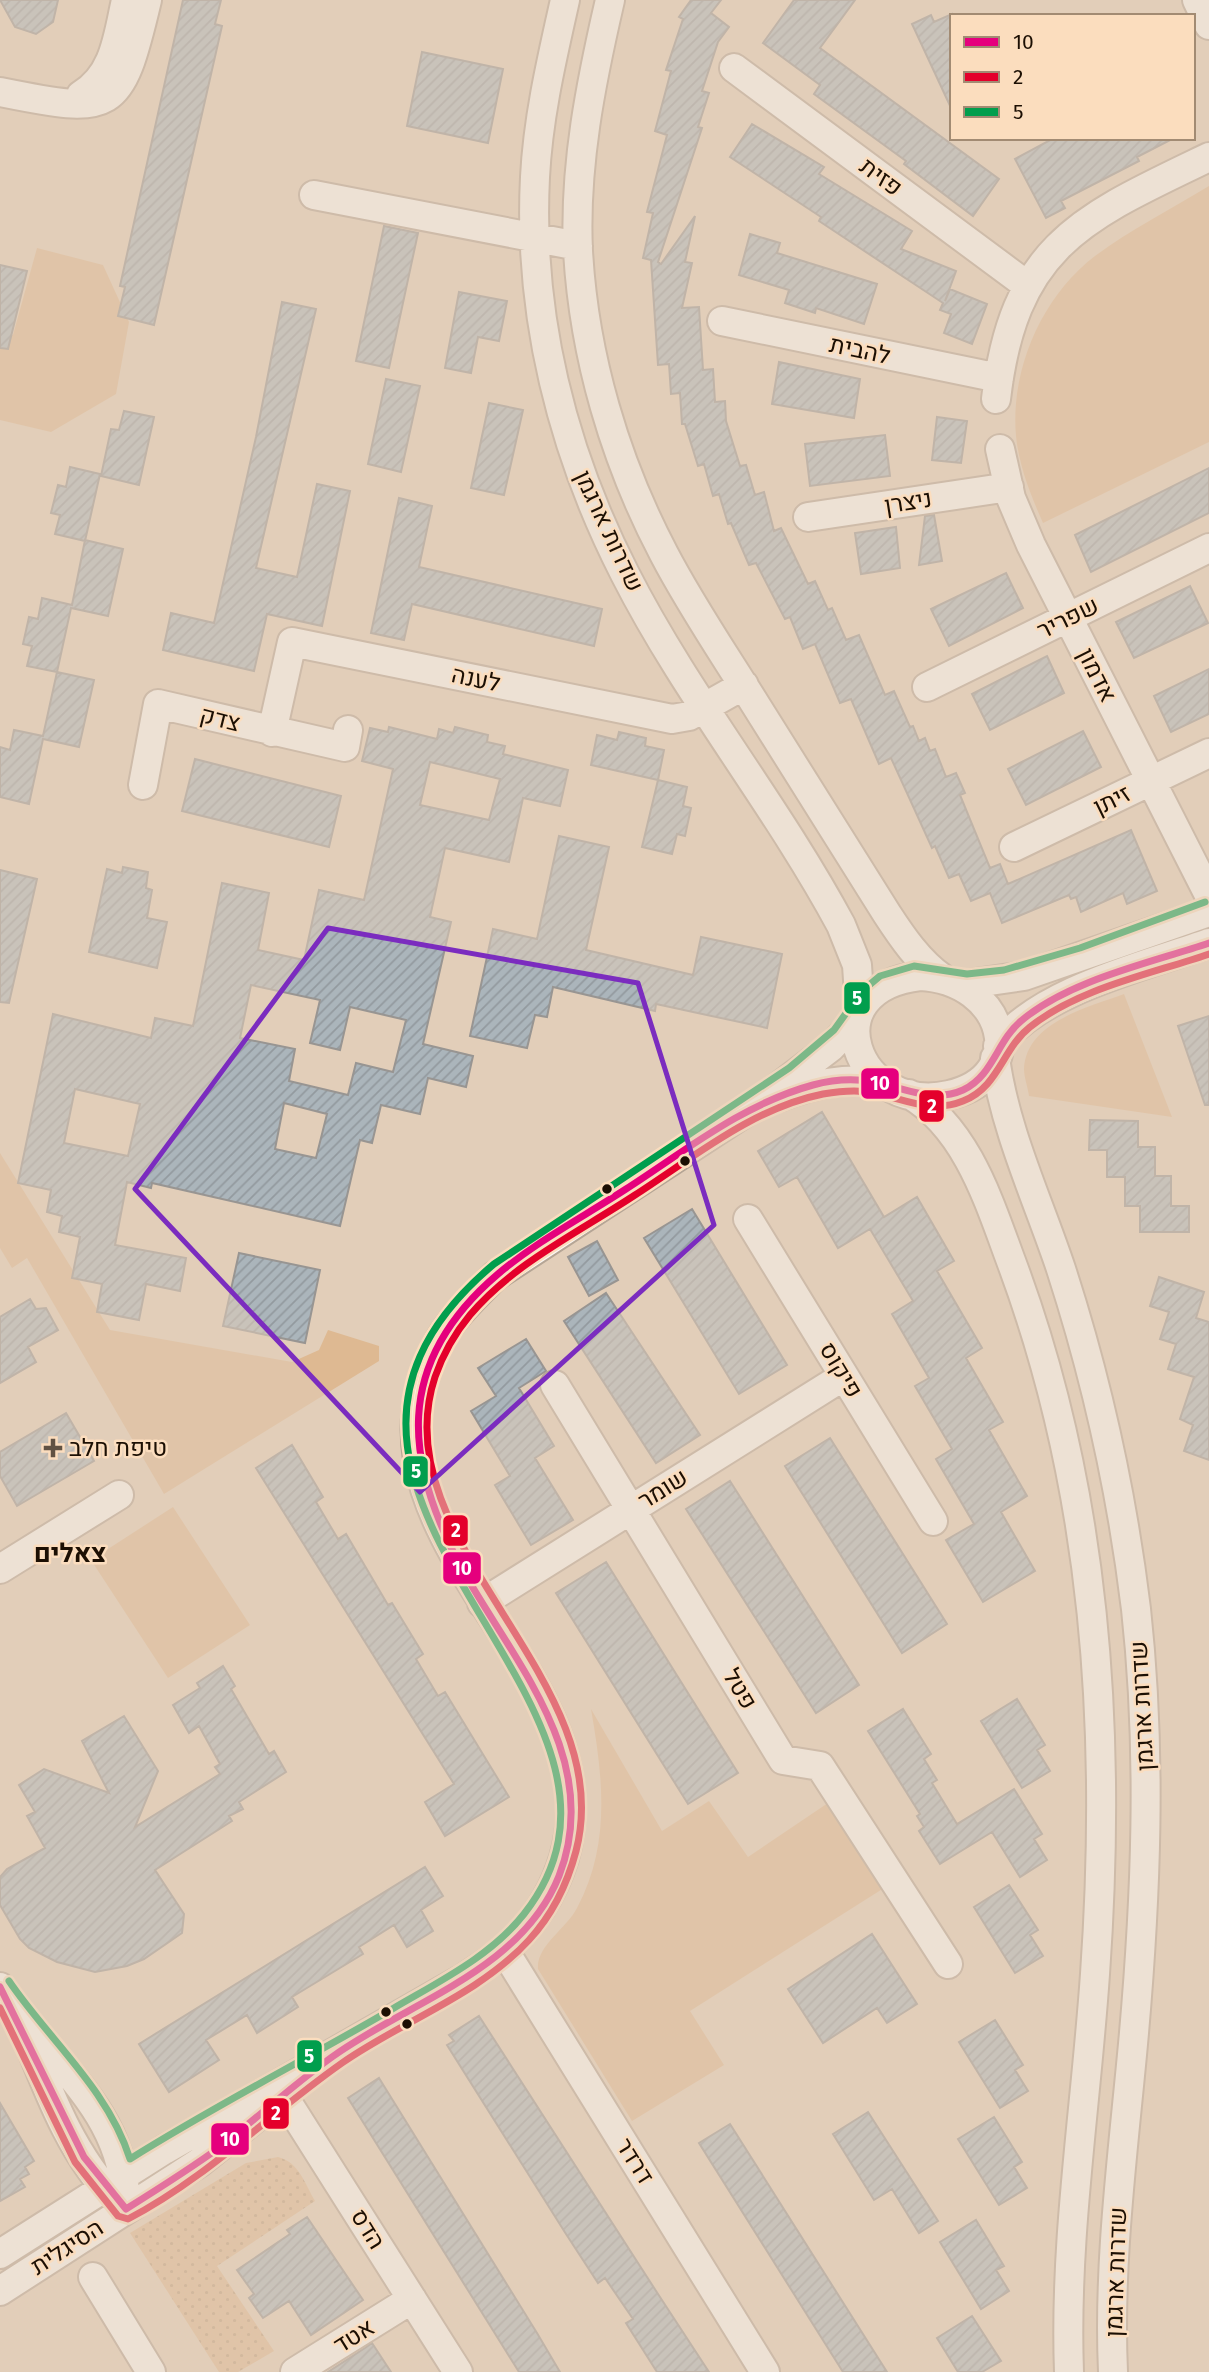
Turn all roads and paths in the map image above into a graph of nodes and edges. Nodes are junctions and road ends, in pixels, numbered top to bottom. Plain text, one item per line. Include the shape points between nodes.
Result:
1 (126, 0) edge
2 (147, 0) edge
3 (565, 0) edge
4 (610, 0) edge
5 (1197, 0) edge
6 (1209, 25) edge
7 (734, 68) dead end
8 (0, 92) edge
9 (58, 103) junction
10 (1209, 156) edge
11 (314, 195) dead end
12 (535, 236) junction
13 (578, 246) junction
14 (1028, 286) junction
15 (722, 321) dead end
16 (1000, 449) dead end
17 (1009, 487) junction
18 (808, 517) dead end
19 (1209, 548) edge
20 (1068, 618) junction
21 (744, 685) junction
22 (927, 687) dead end
23 (706, 708) junction
24 (348, 730) dead end
25 (272, 732) junction
26 (1209, 753) edge
27 (1151, 781) junction
28 (143, 785) dead end
29 (1014, 847) dead end
30 (1209, 895) edge
31 (1209, 912) edge
32 (1209, 943) edge
33 (952, 981) junction
34 (858, 1015) junction
35 (997, 1052) junction
36 (883, 1083) junction
37 (909, 1094) junction
38 (747, 1111) junction
39 (748, 1219) dead end
40 (844, 1376) junction
41 (555, 1385) dead end
42 (119, 1495) dead end
43 (632, 1509) junction
44 (933, 1521) dead end
45 (0, 1569) edge
46 (482, 1603) junction
47 (504, 1950) junction
48 (948, 1964) dead end
49 (0, 1987) edge
50 (18, 2017) junction
51 (280, 2091) junction
52 (114, 2181) junction
53 (126, 2209) junction
54 (0, 2254) edge
55 (93, 2277) dead end
56 (0, 2291) edge
57 (412, 2299) junction
58 (151, 2372) edge
59 (295, 2372) edge
60 (458, 2372) edge
61 (765, 2372) edge
62 (1069, 2372) edge
63 (1113, 2372) edge

1 - 9 street via 113,56 103,76 83,95
2 - 9 street via 132,62 120,86 92,103
3 - 12 street, שדרות ארגמן via 543,100 535,176
4 - 13 street, שדרות ארגמן via 587,107
5 - 6 street
7 - 14 street, פזית
8 - 9 street
10 - 14 street via 1079,226 1043,262
11 - 12 street
12 - 13 street
12 - 23 street, שדרות ארגמן via 543,333 560,413 588,494 625,575
13 - 21 street, שדרות ארגמן via 586,326 603,401 629,478 664,554
14 - 15 street, להבית via 1002,350 997,389
16 - 17 street, אדמון
17 - 18 street, ניצרן
17 - 20 street, אדמון via 1031,545
19 - 20 street, שפריר
20 - 22 street, שפריר
20 - 27 street, אדמון
21 - 23 street, לענה
21 - 33 street, שדרות ארגמן via 902,936 930,970
23 - 25 street, לענה via 672,719 292,642
23 - 34 street, שדרות ארגמן via 841,925 857,965
24 - 25 street, צדק via 345,747
25 - 28 street, צדק via 158,704
26 - 27 street, זיתן
27 - 29 street, זיתן
27 - 30 street, אדמון
31 - 33 street via 1024,976
32 - 35 street via 1050,1002 1019,1022
33 - 34 street via 920,976 893,981 871,995
33 - 35 street via 990,1011 996,1022
34 - 36 street via 857,1050
34 - 38 street via 836,1043
35 - 37 street via 982,1078 960,1091 933,1097
35 - 63 street, שדרות ארגמן via 1014,1133 1061,1270 1102,1413 1127,1546 1141,1668 1146,1779 1143,1885 1116,2228
36 - 37 street
36 - 38 street via 830,1082 793,1091
37 - 62 street, שדרות ארגמן via 933,1112 965,1154 993,1211 1020,1284 1060,1422 1093,1613 1102,1727 1101,1844 1073,2225
38 - 46 street, הסיגלית via 495,1276 460,1311 435,1349 420,1390 416,1434 423,1481 441,1532
39 - 40 street, פיקוס
40 - 43 street, שומר
40 - 44 street, פיקוס
41 - 43 street, פטל
42 - 45 street
43 - 46 street, שומר
43 - 48 street, פטל via 783,1760 820,1766
46 - 47 street, הסיגלית via 548,1709 564,1753 571,1796 570,1838 558,1878 536,1916
47 - 51 street, הסיגלית
47 - 61 street, דרדר
49 - 50 street
50 - 52 street via 58,2112
50 - 52 street via 106,2120 118,2147
51 - 52 street, הסיגלית via 204,2126
51 - 53 street, הסיגלית via 200,2162
51 - 57 street, הדס
52 - 53 street
52 - 54 street, הסיגלית
53 - 56 street, הסיגלית
55 - 58 street
57 - 59 street, אטד
57 - 60 street, הדס

